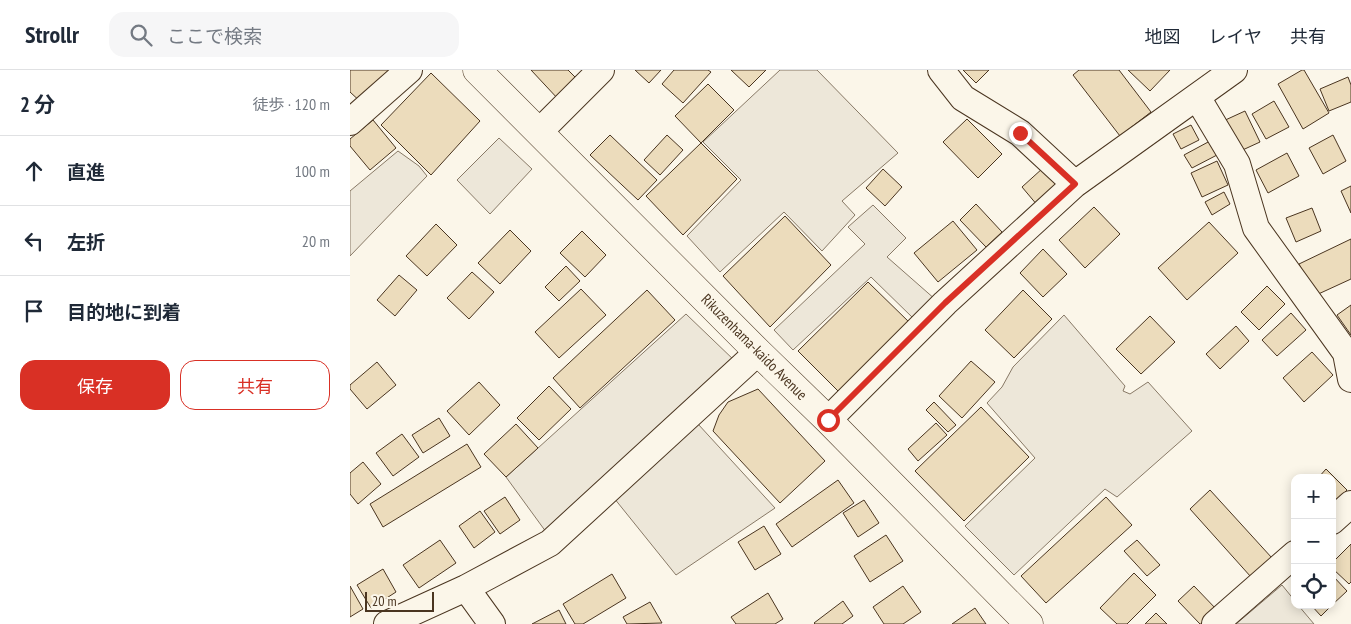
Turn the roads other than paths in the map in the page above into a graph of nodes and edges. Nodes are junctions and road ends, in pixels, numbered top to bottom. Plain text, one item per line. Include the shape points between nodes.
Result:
1 (409, 70) edge
2 (478, 70) edge
3 (601, 70) edge
4 (941, 70) edge
5 (1234, 70) edge
6 (1197, 97) junction
7 (350, 122) edge
8 (540, 131) junction
9 (1075, 184) junction
10 (758, 352) junction
11 (1351, 379) edge
12 (828, 420) junction
13 (1351, 504) edge
14 (1334, 519) edge
15 (1291, 558) edge
16 (466, 588) junction
17 (387, 624) edge
18 (492, 624) edge
19 (1030, 624) edge
20 (1215, 624) edge

1 - 7 street
2 - 8 highway, Rikuzenhama-kaido Avenue
3 - 8 street
4 - 9 street via 963,98 1020,133
5 - 6 street
6 - 9 street
6 - 11 street via 1237,164 1256,228 1346,353
8 - 10 highway, Rikuzenhama-kaido Avenue
9 - 12 street via 945,303
10 - 12 highway, Rikuzenhama-kaido Avenue
10 - 16 street via 550,543
12 - 19 highway, Rikuzenhama-kaido Avenue
13 - 14 street
15 - 20 street
16 - 17 street
16 - 18 street

